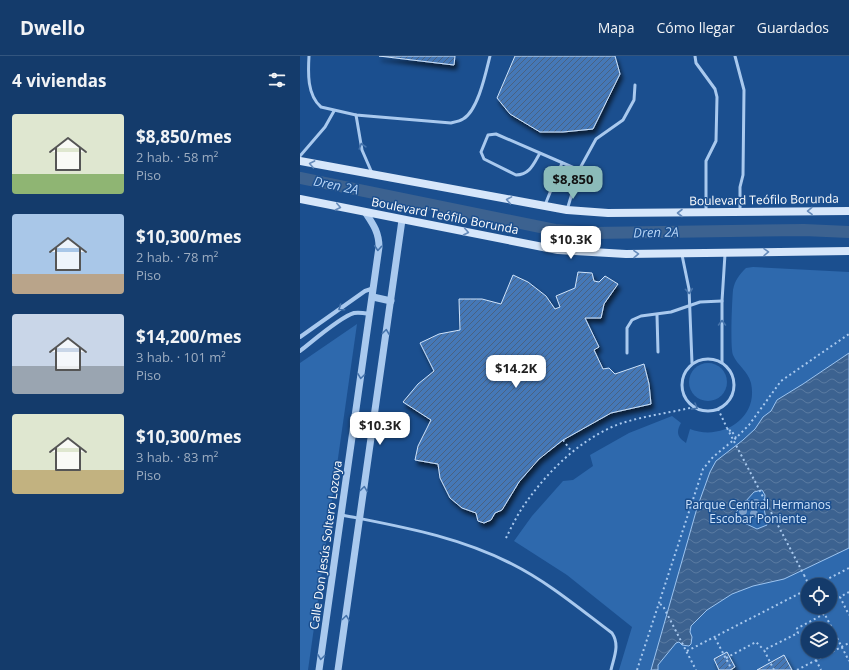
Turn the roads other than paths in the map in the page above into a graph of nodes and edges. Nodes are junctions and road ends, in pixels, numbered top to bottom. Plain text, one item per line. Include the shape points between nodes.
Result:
1 (304, 56) edge
2 (490, 56) edge
3 (695, 56) edge
4 (735, 56) edge
5 (309, 57) edge
6 (635, 85) dead end
7 (334, 111) junction
8 (356, 115) junction
9 (540, 153) junction
10 (300, 156) edge
11 (300, 161) edge
12 (562, 163) junction
13 (579, 170) junction
14 (372, 175) junction
15 (300, 199) edge
16 (545, 206) junction
17 (567, 210) junction
18 (849, 210) edge
19 (365, 212) junction
20 (740, 212) junction
21 (706, 213) junction
22 (402, 220) junction
23 (849, 251) edge
24 (725, 252) junction
25 (682, 253) junction
26 (374, 288) junction
27 (373, 297) junction
28 (391, 301) junction
29 (722, 301) junction
30 (690, 305) junction
31 (370, 314) junction
32 (657, 315) junction
33 (327, 318) junction
34 (332, 326) junction
35 (300, 336) edge
36 (300, 351) edge
37 (658, 352) dead end
38 (628, 353) dead end
39 (722, 362) junction
40 (692, 363) junction
41 (341, 515) junction
42 (360, 519) junction
43 (319, 670) edge
44 (338, 670) edge
45 (611, 670) edge

1 - 5 lane
2 - 8 lane via 477,100 464,119 451,123
3 - 21 lane via 696,62 715,89 717,97 716,141 706,161
4 - 20 lane via 744,90
5 - 7 lane via 313,98 320,107
6 - 13 lane via 634,100 623,120 596,139
7 - 8 lane
7 - 10 lane via 326,128
14 -> 8 lane via 362,150
9 - 9 lane via 529,172 516,175 484,159 481,152 491,133
9 - 12 lane
14 -> 11 main road, Boulevard Teófilo Borunda
12 - 13 lane
12 - 16 lane
13 - 17 lane
16 -> 14 main road, Boulevard Teófilo Borunda
15 -> 19 main road, Boulevard Teófilo Borunda
16 - 17 main road, Boulevard Teófilo Borunda
21 -> 17 main road, Boulevard Teófilo Borunda via 608,213
18 -> 20 main road, Boulevard Teófilo Borunda
19 - 22 main road, Boulevard Teófilo Borunda
19 -> 26 street, Calle Don Jesús Soltero Lozoya via 379,236
20 - 21 main road, Boulevard Teófilo Borunda
22 -> 25 main road, Boulevard Teófilo Borunda via 558,250 626,254
22 - 28 street
24 -> 23 main road, Boulevard Teófilo Borunda
24 - 25 main road, Boulevard Teófilo Borunda
24 - 29 lane
25 -> 30 lane
26 - 27 street, Calle Don Jesús Soltero Lozoya
26 -> 33 street via 365,291
27 - 28 street
27 - 31 street, Calle Don Jesús Soltero Lozoya
42 -> 28 street
29 - 30 lane
39 -> 29 lane
30 - 32 lane
30 - 40 lane
31 - 34 street via 352,314
31 -> 41 street, Calle Don Jesús Soltero Lozoya
32 - 37 lane
32 - 38 lane via 641,316 632,320 627,328
33 - 34 street
33 - 35 street
34 - 36 street
39 - 40 lane via 707,358
40 -> 39 lane via 686,370 681,386 683,394 694,407 702,410 718,409 726,405 734,391 732,374
41 - 42 lane
41 -> 43 street, Calle Don Jesús Soltero Lozoya
44 -> 42 street
42 - 45 lane via 413,528 452,539 513,564 544,583 612,633 616,639 616,646

